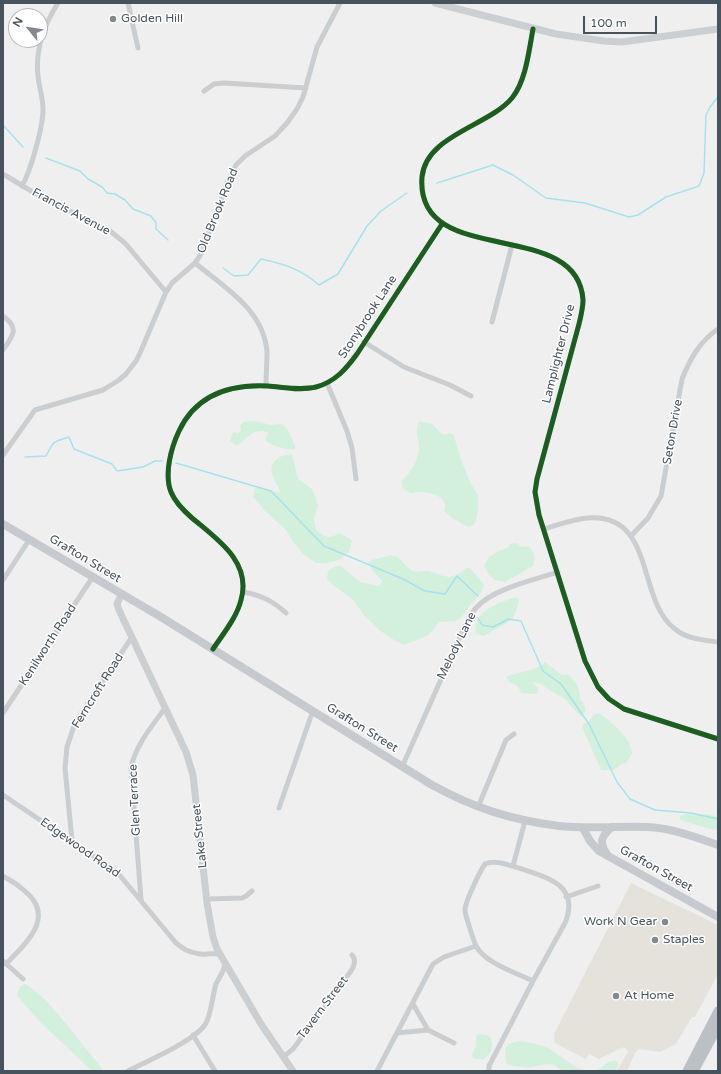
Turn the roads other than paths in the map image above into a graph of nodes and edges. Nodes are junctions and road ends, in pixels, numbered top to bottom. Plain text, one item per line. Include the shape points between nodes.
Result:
1 (58, 3) edge
2 (128, 3) edge
3 (340, 3) edge
4 (435, 3) edge
5 (534, 29) junction
6 (718, 29) edge
7 (138, 48) dead end
8 (306, 88) junction
9 (204, 91) dead end
10 (3, 174) edge
11 (22, 186) junction
12 (442, 224) junction
13 (512, 245) junction
14 (194, 263) junction
15 (166, 292) junction
16 (3, 316) edge
17 (492, 322) dead end
18 (718, 329) edge
19 (364, 342) junction
20 (3, 350) edge
21 (327, 383) junction
22 (266, 386) junction
23 (471, 396) dead end
24 (3, 455) edge
25 (356, 479) dead end
26 (3, 524) edge
27 (544, 529) junction
28 (631, 536) junction
29 (29, 540) junction
30 (558, 572) junction
31 (92, 578) junction
32 (3, 580) edge
33 (243, 592) junction
34 (121, 595) junction
35 (286, 613) dead end
36 (132, 637) junction
37 (718, 642) edge
38 (213, 649) junction
39 (165, 708) junction
40 (314, 712) junction
41 (3, 713) edge
42 (514, 734) dead end
43 (718, 739) edge
44 (402, 767) junction
45 (3, 795) edge
46 (478, 807) junction
47 (279, 808) dead end
48 (525, 821) junction
49 (612, 827) junction
50 (583, 828) junction
51 (72, 841) junction
52 (718, 845) edge
53 (608, 857) junction
54 (513, 866) junction
55 (3, 876) edge
56 (598, 886) dead end
57 (252, 891) dead end
58 (566, 897) junction
59 (207, 899) junction
60 (142, 901) junction
61 (718, 917) edge
62 (476, 946) junction
63 (352, 955) dead end
64 (223, 959) junction
65 (4, 963) edge
66 (23, 980) dead end
67 (533, 981) junction
68 (413, 1004) junction
69 (718, 1011) edge
70 (718, 1027) edge
71 (428, 1030) junction
72 (398, 1033) junction
73 (193, 1035) junction
74 (454, 1042) dead end
75 (283, 1057) junction
76 (128, 1071) edge
77 (215, 1071) edge
78 (293, 1071) edge
79 (377, 1071) edge
80 (489, 1071) edge
81 (687, 1071) edge
82 (694, 1071) edge

1 - 11 street via 40,43 37,75 43,114
2 - 7 street
3 - 8 street, Old Brook Road via 317,47
4 - 5 street
5 - 6 street via 579,38 622,42
5 - 12 street, Lamplighter Drive via 522,79 513,97 497,111 442,143 425,166 422,178 423,193 429,208
8 - 9 street via 224,82 214,84
8 - 14 street, Old Brook Road via 297,109 283,128 271,140 236,165 201,254
10 - 11 street, Francis Avenue
11 - 15 street, Francis Avenue via 120,238
12 - 13 street, Lamplighter Drive via 462,233
12 - 19 street, Stonybrook Lane
13 - 17 street
13 - 27 street, Lamplighter Drive via 549,255 564,264 576,278 583,299 579,324 536,486 536,506
14 - 15 street, Old Brook Road
14 - 22 street via 247,306 260,324 267,351
15 - 24 street, Old Brook Road via 140,353 126,374 112,385 94,393 37,409
16 - 20 street via 14,329
18 - 28 street, Seton Drive via 701,344 686,368 661,496 650,515
19 - 21 street, Stonybrook Lane via 344,372
19 - 23 street via 404,367
21 - 22 street, Stonybrook Lane via 308,388
21 - 25 street via 350,442
22 - 33 street, Stonybrook Lane via 232,388 203,402 180,430 168,470 170,491 176,502 228,550 236,561 242,574
26 - 29 main road, Grafton Street
27 - 28 street via 580,519 597,518 616,523
27 - 30 street, Lamplighter Drive
28 - 37 street via 640,554 658,609 665,620 684,635
29 - 31 main road, Grafton Street
29 - 32 street
30 - 43 street, Lamplighter Drive via 589,670 603,693 633,713
30 - 44 street, Melody Lane via 498,592 476,608 465,626
31 - 34 main road, Grafton Street
31 - 41 street, Kenilworth Road
33 - 35 street via 264,597
33 - 38 street, Stonybrook Lane via 236,612
34 - 36 street, Lake Street via 117,606
34 - 38 main road, Grafton Street
36 - 39 street, Lake Street
36 - 51 street, Ferncroft Road via 75,723 67,747 65,768
38 - 40 main road, Grafton Street
39 - 59 street, Lake Street via 186,752 193,775
39 - 60 street, Glen Terrace via 139,746 131,768
40 - 44 main road, Grafton Street
40 - 47 street
42 - 46 street via 505,742
44 - 46 main road, Grafton Street via 460,801
45 - 51 street, Edgewood Road
46 - 48 main road, Grafton Street
48 - 50 main road, Grafton Street
48 - 54 street
49 - 50 main road
49 - 52 main road via 671,830
49 - 53 main road via 605,833 602,843
50 - 53 main road, Grafton Street via 599,852
51 - 60 street, Edgewood Road via 117,872
53 - 61 main road, Grafton Street
54 - 58 street via 553,880 561,887
54 - 62 street via 496,862 487,863 469,897 466,912
55 - 65 street via 30,895 37,906 39,916 32,934
56 - 58 street
57 - 59 street via 242,898
58 - 67 street via 567,917
59 - 64 street, Lake Street via 212,937
60 - 64 street, Edgewood Road via 169,936 182,948 216,954
62 - 67 street via 493,962
62 - 68 street via 434,963
63 - 75 street, Tavern Street via 355,961 351,971 293,1049
64 - 73 street via 225,966 215,987 209,1015 202,1028
64 - 75 street, Lake Street
65 - 66 street
67 - 80 street via 489,1066
68 - 71 street
68 - 72 street
69 - 81 highway
70 - 82 highway
71 - 72 street
71 - 74 street
72 - 79 street
73 - 76 street
73 - 77 street
75 - 78 street, Lake Street

